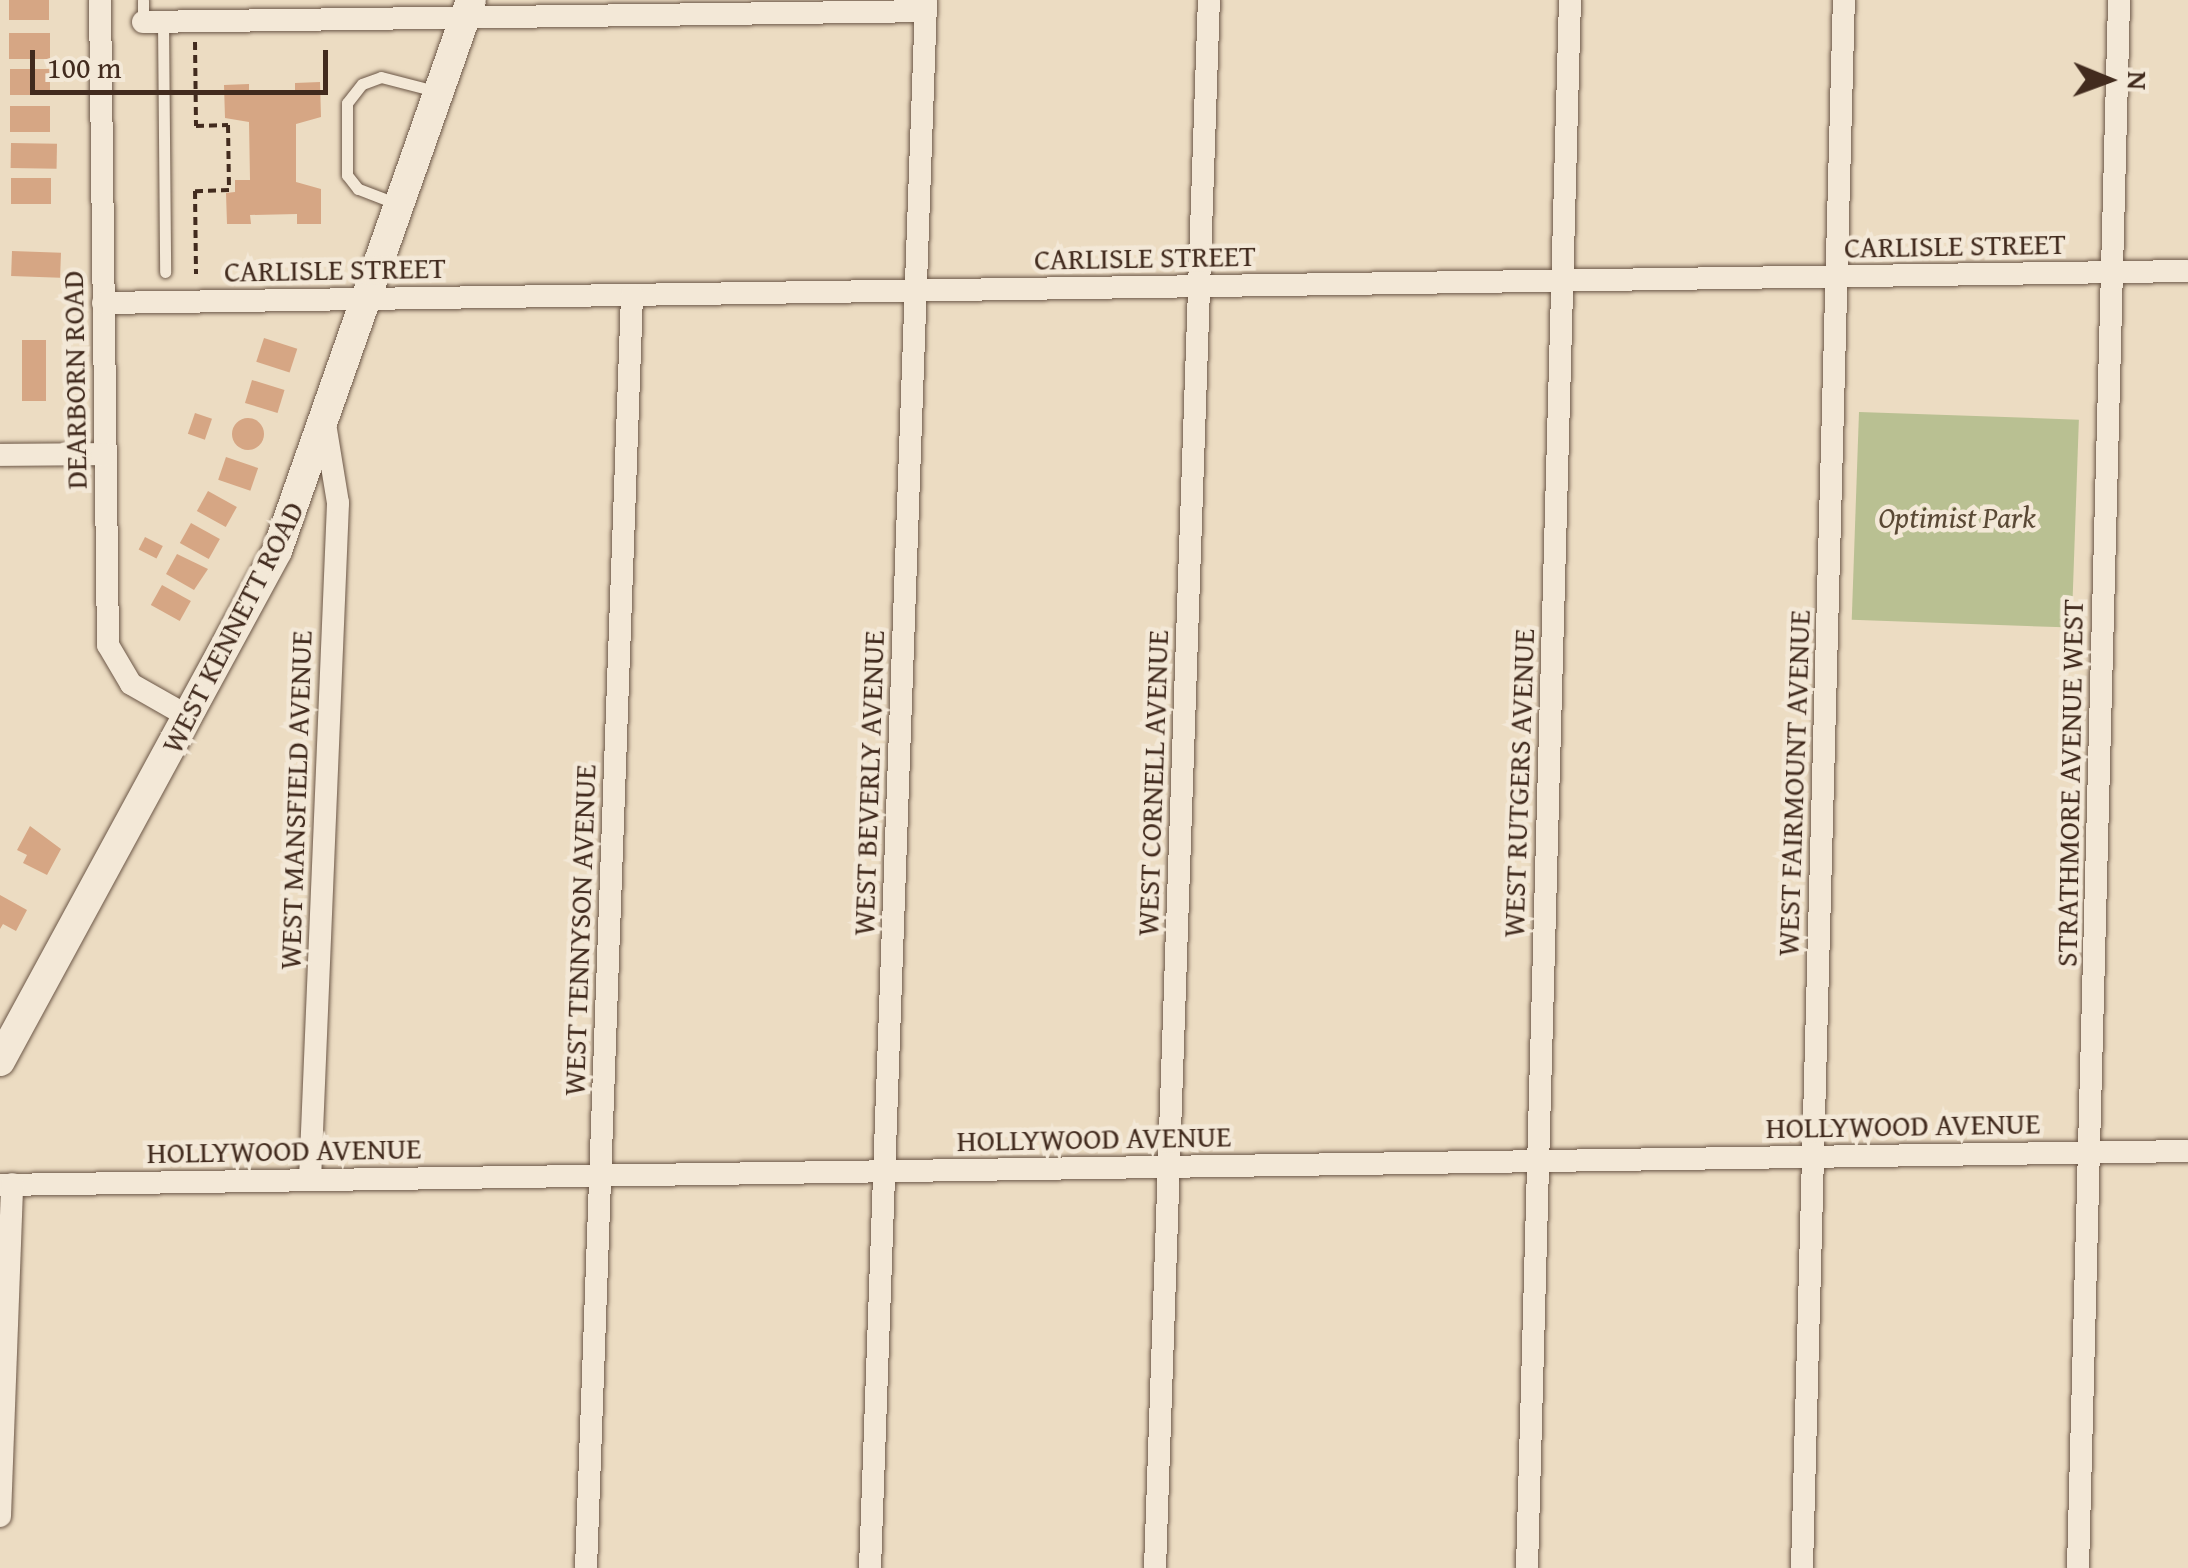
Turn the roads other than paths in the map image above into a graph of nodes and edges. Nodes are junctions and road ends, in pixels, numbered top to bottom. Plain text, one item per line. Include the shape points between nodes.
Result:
1 (100, 0) edge
2 (1209, 0) edge
3 (1570, 0) edge
4 (1844, 0) edge
5 (2119, 0) edge
6 (926, 5) edge
7 (468, 8) edge
8 (361, 9) edge
9 (276, 10) edge
10 (150, 14) edge
11 (439, 92) junction
12 (400, 205) junction
13 (2188, 271) edge
14 (165, 272) dead end
15 (2112, 272) junction
16 (1837, 276) junction
17 (1563, 280) junction
18 (1199, 286) junction
19 (916, 290) junction
20 (632, 295) junction
21 (368, 298) junction
22 (104, 302) junction
23 (325, 424) junction
24 (105, 454) junction
25 (0, 455) edge
26 (189, 717) junction
27 (0, 1061) edge
28 (2188, 1151) edge
29 (2089, 1152) junction
30 (1813, 1157) junction
31 (1538, 1161) junction
32 (1169, 1167) junction
33 (884, 1171) junction
34 (600, 1176) junction
35 (310, 1180) junction
36 (6, 1185) edge
37 (0, 1516) edge
38 (586, 1568) edge
39 (870, 1568) edge
40 (1155, 1568) edge
41 (1526, 1568) edge
42 (1802, 1568) edge
43 (2078, 1568) edge

1 - 22 street, DEARBORN ROAD
2 - 18 street, WEST CORNELL AVENUE
3 - 17 street, WEST RUTGERS AVENUE
4 - 16 street, WEST FAIRMOUNT AVENUE
5 - 15 street, STRATHMORE AVENUE WEST
6 - 7 street
6 - 19 street, WEST BEVERLY AVENUE
7 - 8 street
7 - 11 street, WEST KENNETT ROAD
8 - 9 street
9 - 10 street
10 - 14 lane
11 - 12 street, WEST KENNETT ROAD
11 - 12 lane via 381,77 362,84 347,103 347,175 358,189
12 - 21 street, WEST KENNETT ROAD
13 - 15 street, CARLISLE STREET
15 - 16 street, CARLISLE STREET
15 - 29 street, STRATHMORE AVENUE WEST
16 - 17 street, CARLISLE STREET
16 - 30 street, WEST FAIRMOUNT AVENUE
17 - 18 street, CARLISLE STREET
17 - 31 street, WEST RUTGERS AVENUE
18 - 19 street, CARLISLE STREET
18 - 32 street, WEST CORNELL AVENUE
19 - 20 street, CARLISLE STREET
19 - 33 street, WEST BEVERLY AVENUE
20 - 21 street, CARLISLE STREET
20 - 34 street, WEST TENNYSON AVENUE
21 - 22 street, CARLISLE STREET
21 - 23 street, WEST KENNETT ROAD
22 - 24 street, DEARBORN ROAD
23 - 26 street, WEST KENNETT ROAD via 276,551
23 - 35 street, WEST MANSFIELD AVENUE via 338,503
24 - 25 street
24 - 26 street, DEARBORN ROAD via 109,652 131,684
26 - 27 street, WEST KENNETT ROAD
28 - 29 street, HOLLYWOOD AVENUE
29 - 30 street, HOLLYWOOD AVENUE
29 - 43 street, STRATHMORE AVENUE WEST
30 - 31 street, HOLLYWOOD AVENUE
30 - 42 street, WEST FAIRMOUNT AVENUE
31 - 32 street, HOLLYWOOD AVENUE
31 - 41 street, WEST RUTGERS AVENUE
32 - 33 street, HOLLYWOOD AVENUE
32 - 40 street, WEST CORNELL AVENUE
33 - 34 street, HOLLYWOOD AVENUE
33 - 39 street, WEST BEVERLY AVENUE
34 - 35 street, HOLLYWOOD AVENUE
34 - 38 street, WEST TENNYSON AVENUE
35 - 36 street, HOLLYWOOD AVENUE
36 - 37 street

